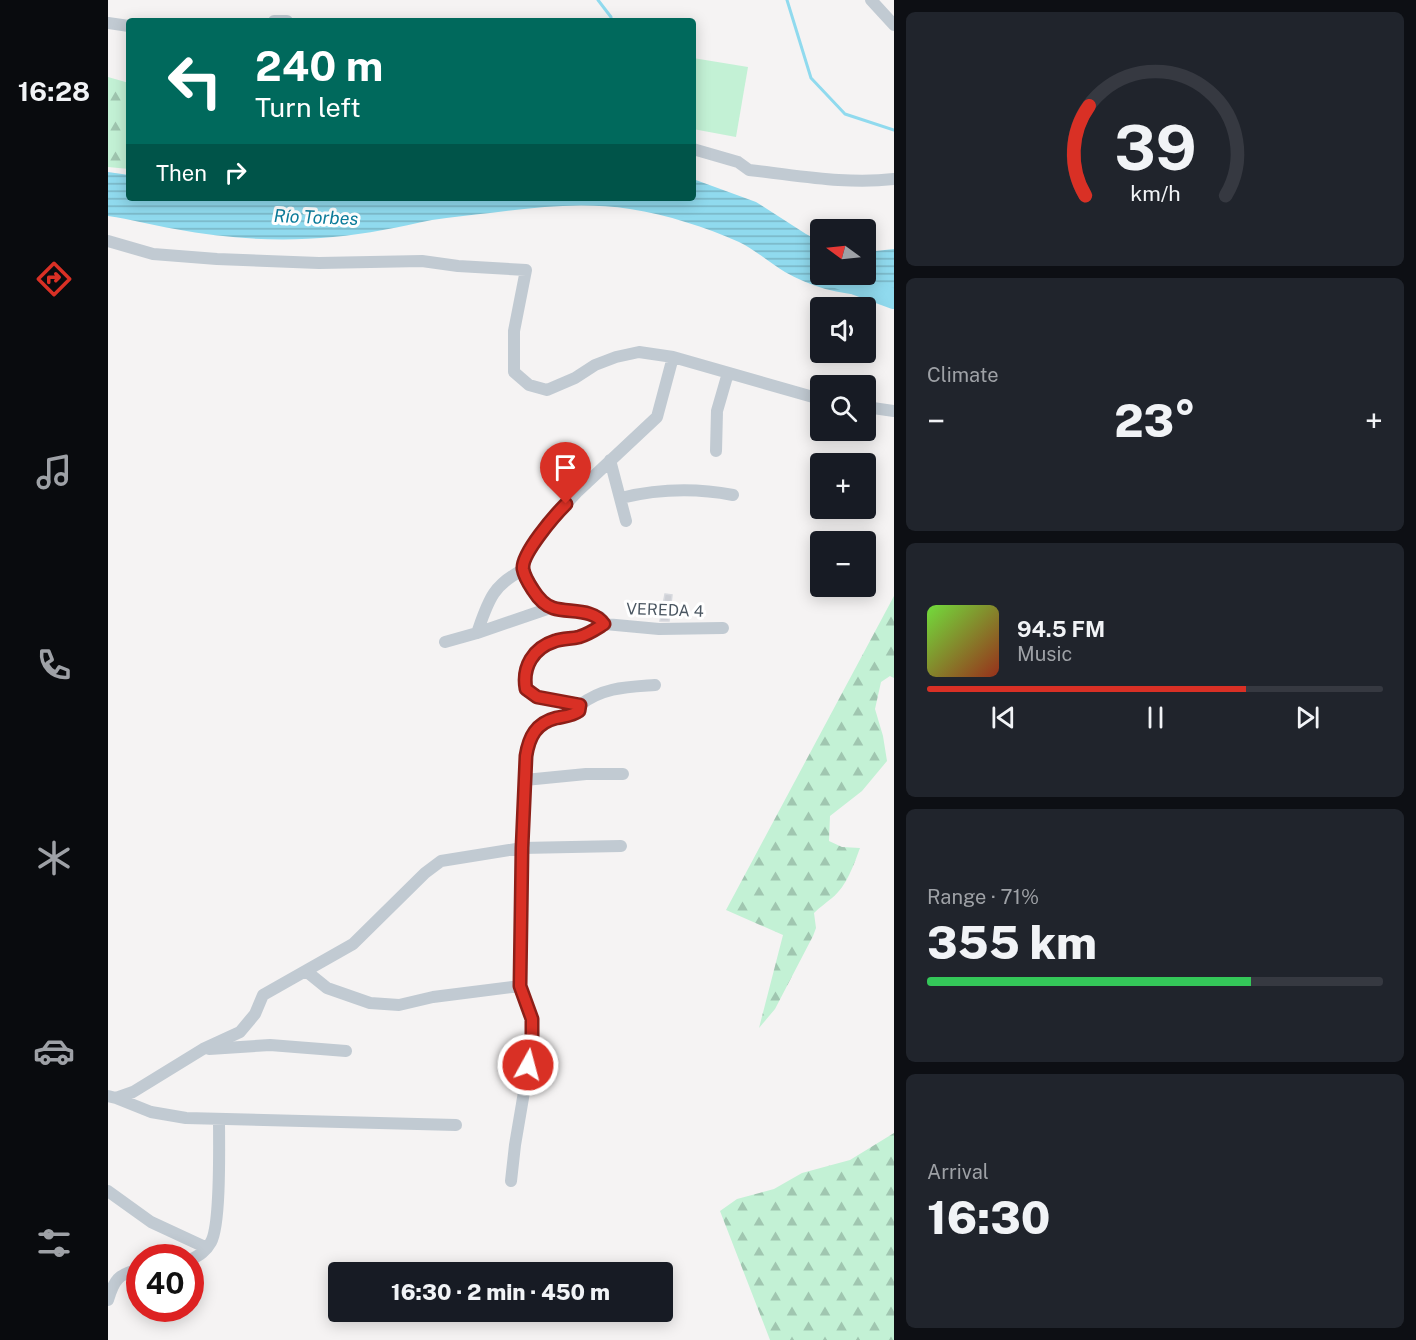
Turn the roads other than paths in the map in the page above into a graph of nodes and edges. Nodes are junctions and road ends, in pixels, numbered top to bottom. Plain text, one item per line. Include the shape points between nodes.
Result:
1 (871, 0) edge
2 (108, 23) edge
3 (894, 25) edge
4 (126, 26) edge
5 (696, 150) edge
6 (894, 179) edge
7 (108, 242) edge
8 (673, 357) junction
9 (728, 373) junction
10 (810, 396) edge
11 (876, 408) edge
12 (894, 411) edge
13 (716, 451) dead end
14 (610, 460) junction
15 (733, 495) dead end
16 (621, 498) junction
17 (626, 521) dead end
18 (523, 570) junction
19 (550, 608) junction
20 (604, 624) junction
21 (723, 628) dead end
22 (477, 633) junction
23 (445, 642) dead end
24 (655, 686) dead end
25 (580, 705) junction
26 (623, 774) dead end
27 (525, 780) junction
28 (621, 846) dead end
29 (522, 848) junction
30 (306, 971) junction
31 (520, 986) junction
32 (203, 1049) junction
33 (346, 1051) dead end
34 (112, 1097) edge
35 (219, 1119) junction
36 (456, 1125) dead end
37 (511, 1181) dead end
38 (108, 1191) edge
39 (207, 1248) junction
40 (204, 1252) edge
41 (126, 1272) edge
42 (108, 1300) edge

1 - 3 street
2 - 4 street
5 - 6 street via 738,162 749,170 845,181
7 - 8 street via 153,254 217,259 319,263 422,261 526,270 514,331 514,372 529,385 547,390 616,357 639,352
8 - 9 street
8 - 14 street via 657,417
9 - 10 street
9 - 13 street via 717,411
11 - 12 street
14 - 16 street
14 - 18 street via 554,517 523,562
15 - 16 street via 687,490
16 - 17 street
18 - 19 street via 541,602
18 - 22 street via 507,578 489,598
19 - 20 street via 600,617
19 - 22 street
20 - 21 street, VEREDA 4 via 659,629
20 - 25 street via 593,632 554,641 534,653 524,677 526,689 537,697
22 - 23 street
24 - 25 street via 619,687 590,697
25 - 27 street via 574,715 554,718 533,732 528,743
26 - 27 street
27 - 29 street
28 - 29 street
29 - 30 street via 441,861 353,944
29 - 31 street
30 - 31 street via 327,988 370,1003 399,1005
30 - 32 street via 263,995 255,1014 240,1032
31 - 37 street via 532,1019 532,1045
32 - 33 street via 270,1045
32 - 34 street via 133,1092
34 - 35 street via 151,1112
35 - 36 street
35 - 39 street via 217,1212 213,1240
38 - 39 street via 151,1222
39 - 40 street
41 - 42 street via 113,1283

